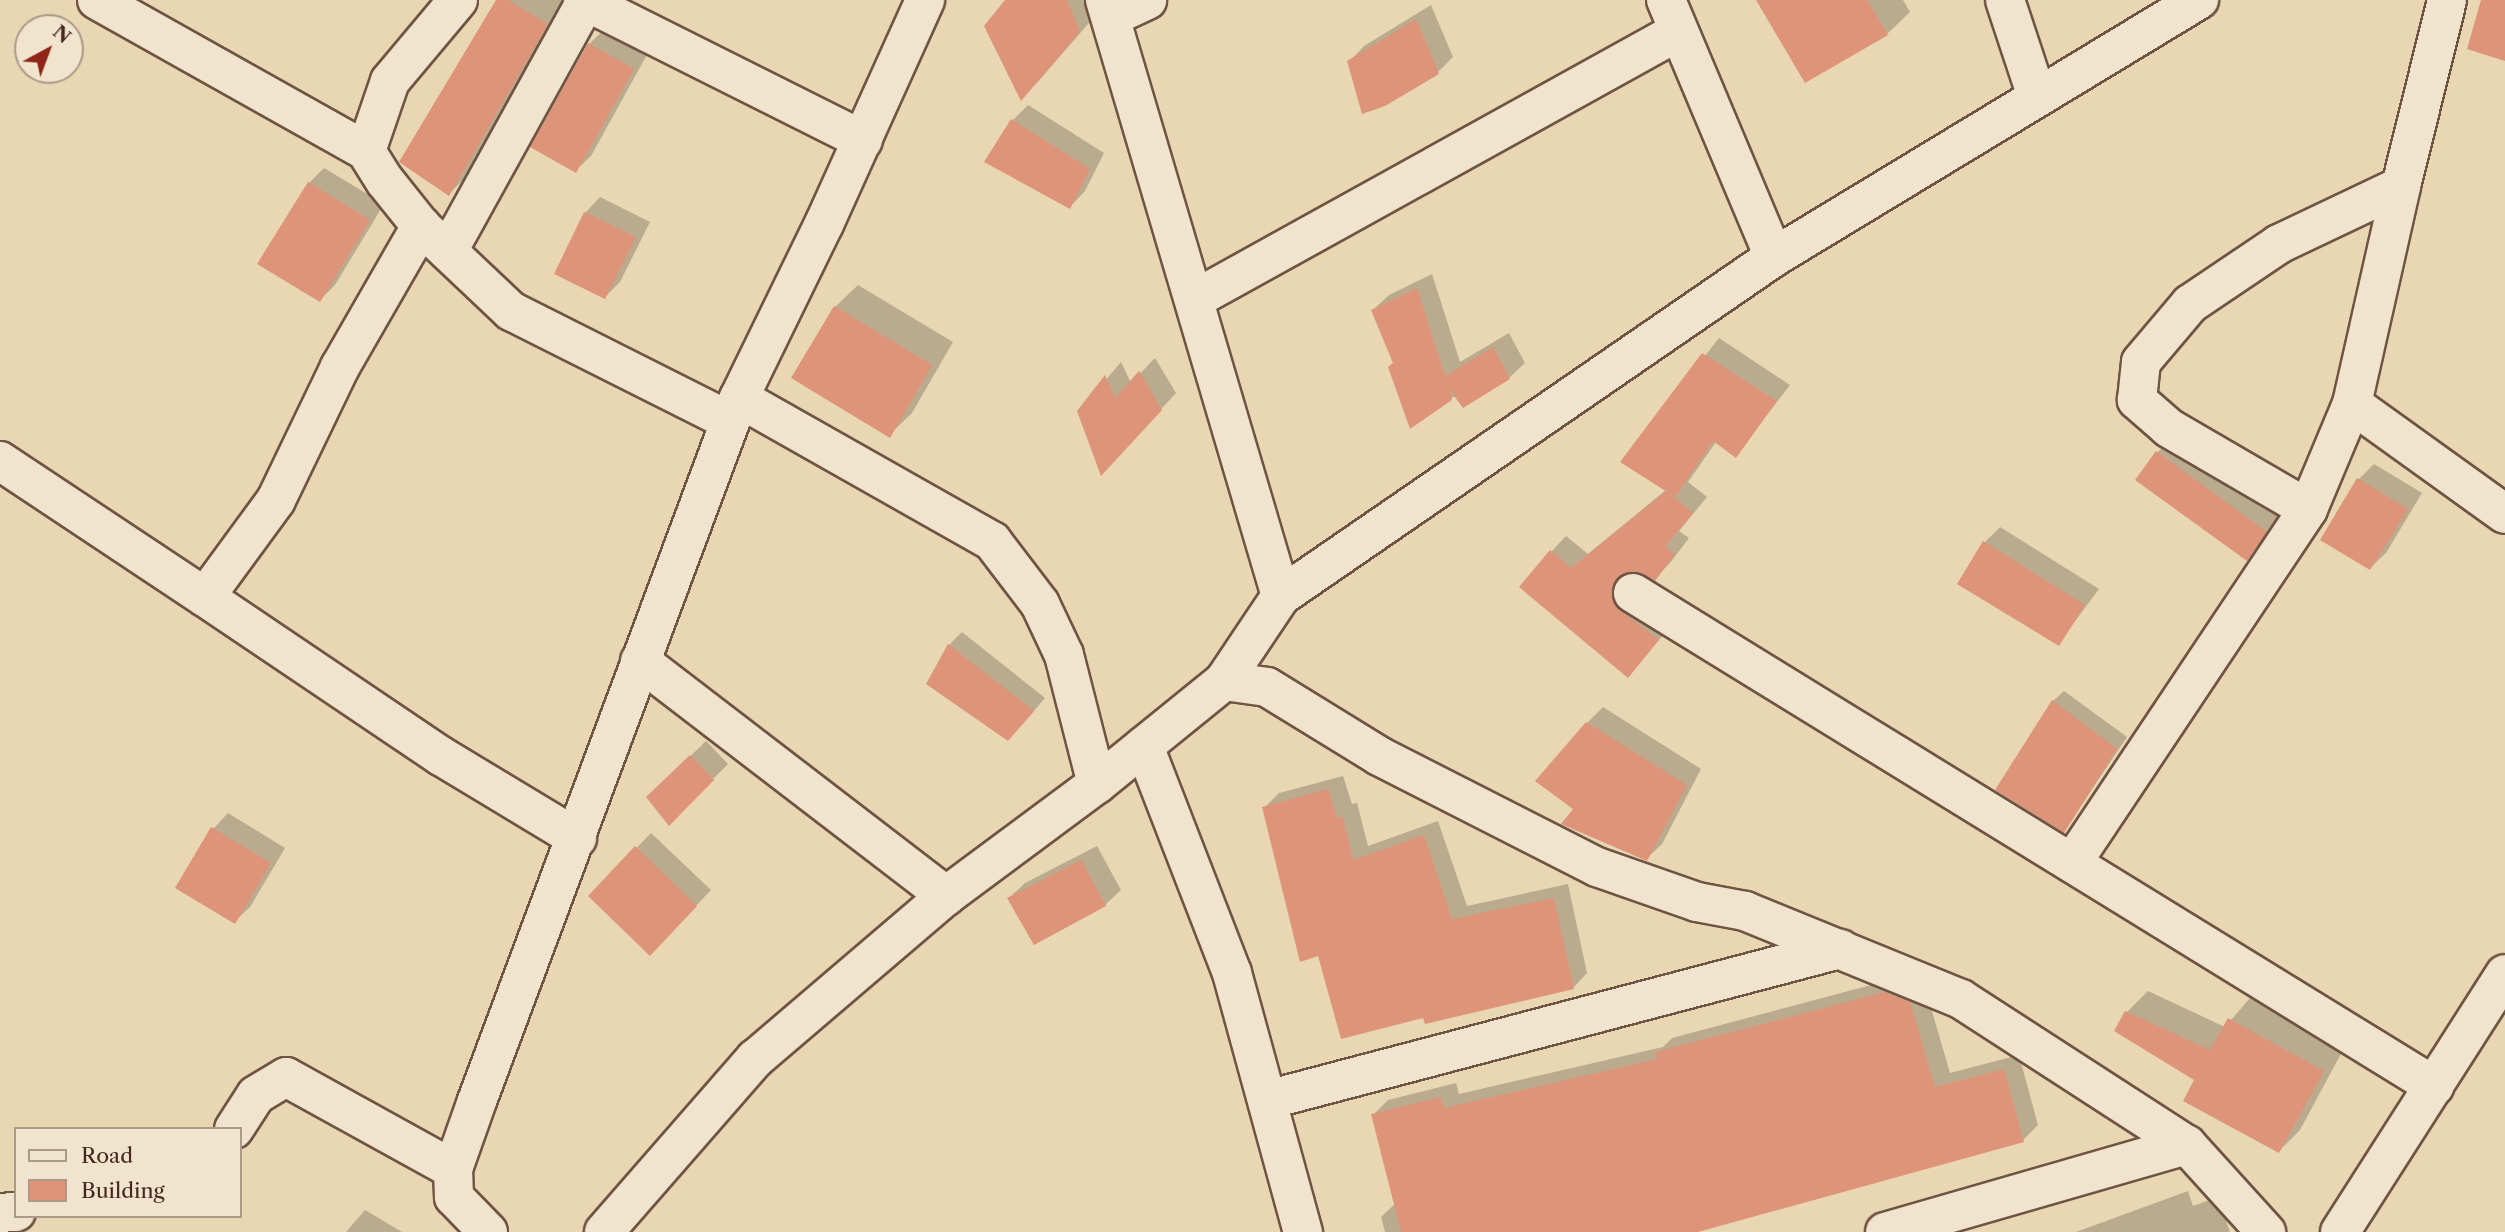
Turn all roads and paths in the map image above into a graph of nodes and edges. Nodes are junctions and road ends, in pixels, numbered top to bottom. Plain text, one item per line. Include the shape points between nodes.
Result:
1 (97, 0) edge
2 (458, 0) edge
3 (925, 0) edge
4 (1147, 0) edge
5 (2005, 0) edge
6 (2199, 0) edge
7 (2447, 0) edge
8 (585, 1) edge
9 (1108, 8) edge
10 (153, 14) edge
11 (1671, 16) edge
12 (2036, 94) junction
13 (863, 140) junction
14 (366, 151) junction
15 (2401, 186) junction
16 (434, 238) junction
17 (1773, 257) junction
18 (1195, 299) junction
19 (2352, 404) junction
20 (735, 410) junction
21 (0, 461) edge
22 (2308, 509) junction
23 (2505, 514) edge
24 (1633, 593) dead end
25 (1281, 596) junction
26 (205, 597) junction
27 (640, 661) junction
28 (1224, 681) junction
29 (1144, 746) junction
30 (1097, 784) junction
31 (577, 838) junction
32 (2072, 863) junction
33 (946, 896) junction
34 (1840, 949) junction
35 (2505, 974) edge
36 (2434, 1086) junction
37 (1267, 1100) junction
38 (234, 1127) edge
39 (2187, 1145) junction
40 (453, 1169) junction
41 (488, 1232) edge
42 (604, 1232) edge
43 (1303, 1232) edge
44 (1885, 1232) edge
45 (2266, 1232) edge
46 (2340, 1232) edge

1 - 10 street
2 - 14 street via 390,81
3 - 13 street
4 - 9 street
5 - 12 street
6 - 12 street
7 - 15 street
8 - 13 street
8 - 16 street
9 - 18 street
10 - 14 street
11 - 17 street
11 - 18 street
12 - 17 street
13 - 20 street
14 - 16 street
15 - 19 street
15 - 22 street via 2278,244 2190,304 2141,362 2137,400 2169,428
16 - 20 street via 511,311
16 - 26 street via 340,368 276,500
17 - 25 street
18 - 25 street
19 - 22 street
19 - 23 street
20 - 27 street
20 - 30 street via 992,541 1040,604 1064,655
21 - 26 street
22 - 32 street
24 - 32 street
25 - 28 street
26 - 31 street via 441,756
27 - 31 street
27 - 33 street
28 - 29 street
28 - 34 street via 1267,687 1379,756 1597,867 1697,902 1745,911
29 - 30 street
29 - 37 street via 1232,973
30 - 33 street
31 - 40 street
32 - 36 street
33 - 42 street via 755,1059
34 - 37 street
34 - 39 street via 1961,999
35 - 36 street
36 - 46 street
37 - 43 street
38 - 40 street via 256,1095 286,1077
39 - 44 street
39 - 45 street
40 - 41 street via 454,1197

